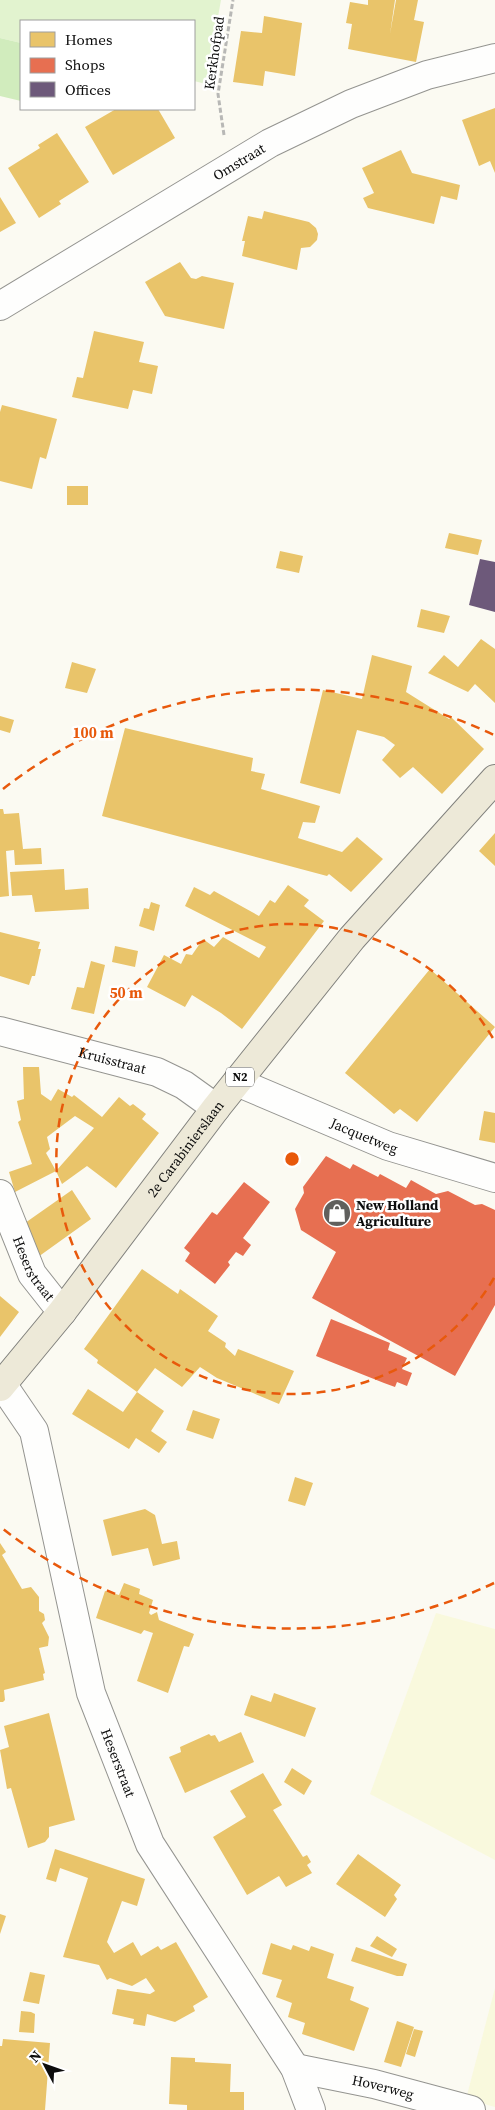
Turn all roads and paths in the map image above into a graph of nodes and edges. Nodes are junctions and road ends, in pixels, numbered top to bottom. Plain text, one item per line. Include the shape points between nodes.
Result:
1 (232, 0) edge
2 (495, 58) edge
3 (229, 168) junction
4 (0, 306) edge
5 (495, 779) edge
6 (0, 1031) edge
7 (237, 1082) junction
8 (216, 1108) junction
9 (495, 1178) edge
10 (0, 1194) edge
11 (62, 1312) junction
12 (1, 1385) edge
13 (295, 2068) junction
14 (311, 2110) edge
15 (471, 2110) edge

1 - 3 path, Kerkhofpad via 218,94
2 - 3 street, Omstraat via 427,75 351,104 270,143
3 - 4 street, Omstraat
5 - 7 main road, 2e Carabinierslaan / N2 via 352,938
6 - 8 street, Kruisstraat via 157,1072 184,1085
7 - 8 main road, 2e Carabinierslaan / N2
7 - 9 street, Jacquetweg via 388,1146
8 - 11 main road, 2e Carabinierslaan / N2
10 - 11 street, Heserstraat via 32,1274
11 - 12 main road, 2e Carabinierslaan / N2
12 - 13 street, Heserstraat via 34,1431 91,1693 150,1844
13 - 14 street, Heserstraat
13 - 15 street, Hoverweg via 374,2084

